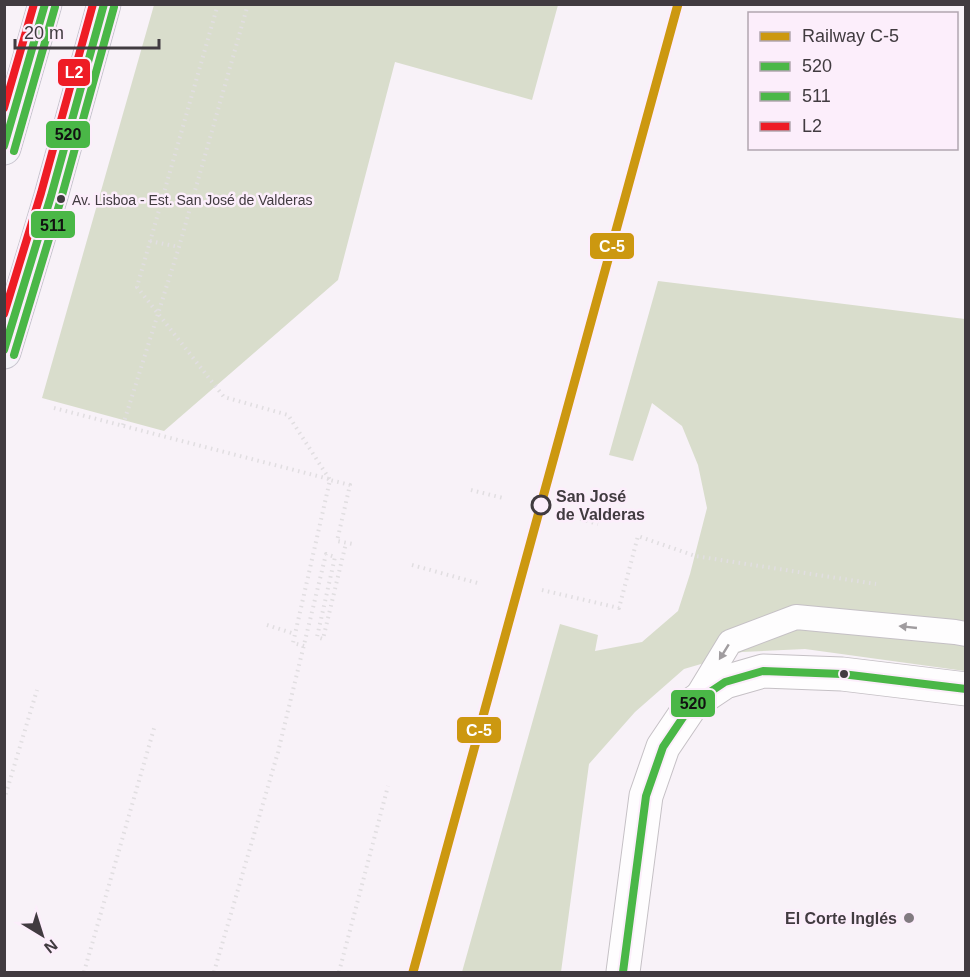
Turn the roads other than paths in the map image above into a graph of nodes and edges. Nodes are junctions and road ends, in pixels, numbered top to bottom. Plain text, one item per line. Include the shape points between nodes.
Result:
1 (45, 4) edge
2 (104, 4) edge
3 (4, 148) edge
4 (4, 352) edge
5 (966, 634) edge
6 (966, 689) edge
7 (687, 712) junction
8 (623, 972) edge

1 - 3 main road
2 - 4 main road
5 -> 7 lane via 796,617 730,642
6 - 7 street via 842,674 763,671 725,682 692,704
7 - 8 street via 663,747 646,796

